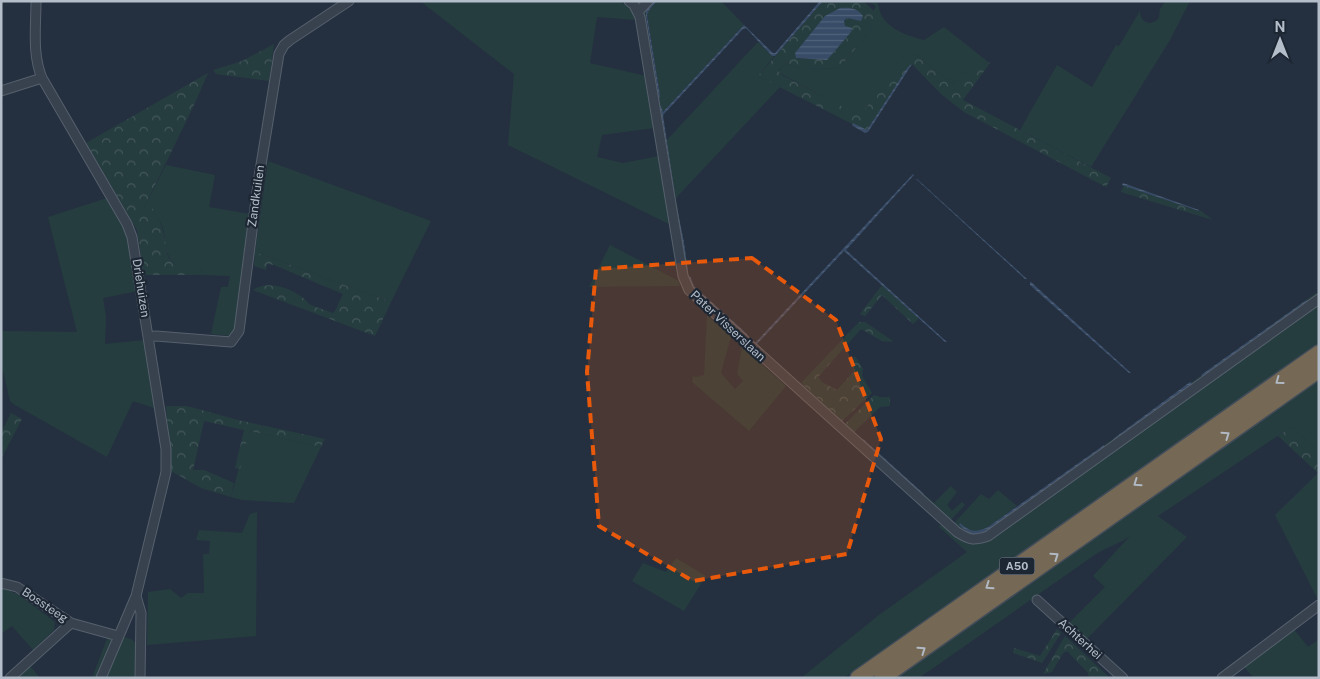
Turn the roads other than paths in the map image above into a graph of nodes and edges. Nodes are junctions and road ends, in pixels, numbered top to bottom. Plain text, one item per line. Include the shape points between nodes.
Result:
1 (36, 1) edge
2 (349, 1) edge
3 (629, 1) edge
4 (648, 1) edge
5 (638, 12) junction
6 (42, 78) junction
7 (1, 91) edge
8 (1319, 299) edge
9 (148, 337) junction
10 (1319, 353) edge
11 (1319, 370) edge
12 (1, 583) edge
13 (136, 596) junction
14 (1037, 600) dead end
15 (1319, 605) edge
16 (71, 624) junction
17 (118, 636) junction
18 (10, 678) edge
19 (101, 678) edge
20 (140, 678) edge
21 (858, 678) edge
22 (882, 678) edge
23 (1123, 678) edge
24 (1222, 678) edge

1 - 6 street, Driehuizen via 35,52
2 - 9 street, Zandkuilen via 290,40 279,54 258,177 239,331 231,342
3 - 5 street
4 - 5 street
5 - 8 street, Pater Visserslaan via 683,276 689,290 949,526 969,540 988,536
6 - 7 street
6 - 9 street, Driehuizen via 127,224 135,248
9 - 13 street, Driehuizen via 166,449 166,472
10 -> 21 highway, A50
22 -> 11 highway, A50
12 - 16 street, Bossteeg via 17,586
13 - 17 street, Driehuizen
13 - 20 street, Driehuizen via 140,613
14 - 23 street, Achterhei
15 - 24 street
16 - 17 street, Bossteeg
16 - 18 street
17 - 19 street, Driehuizen

